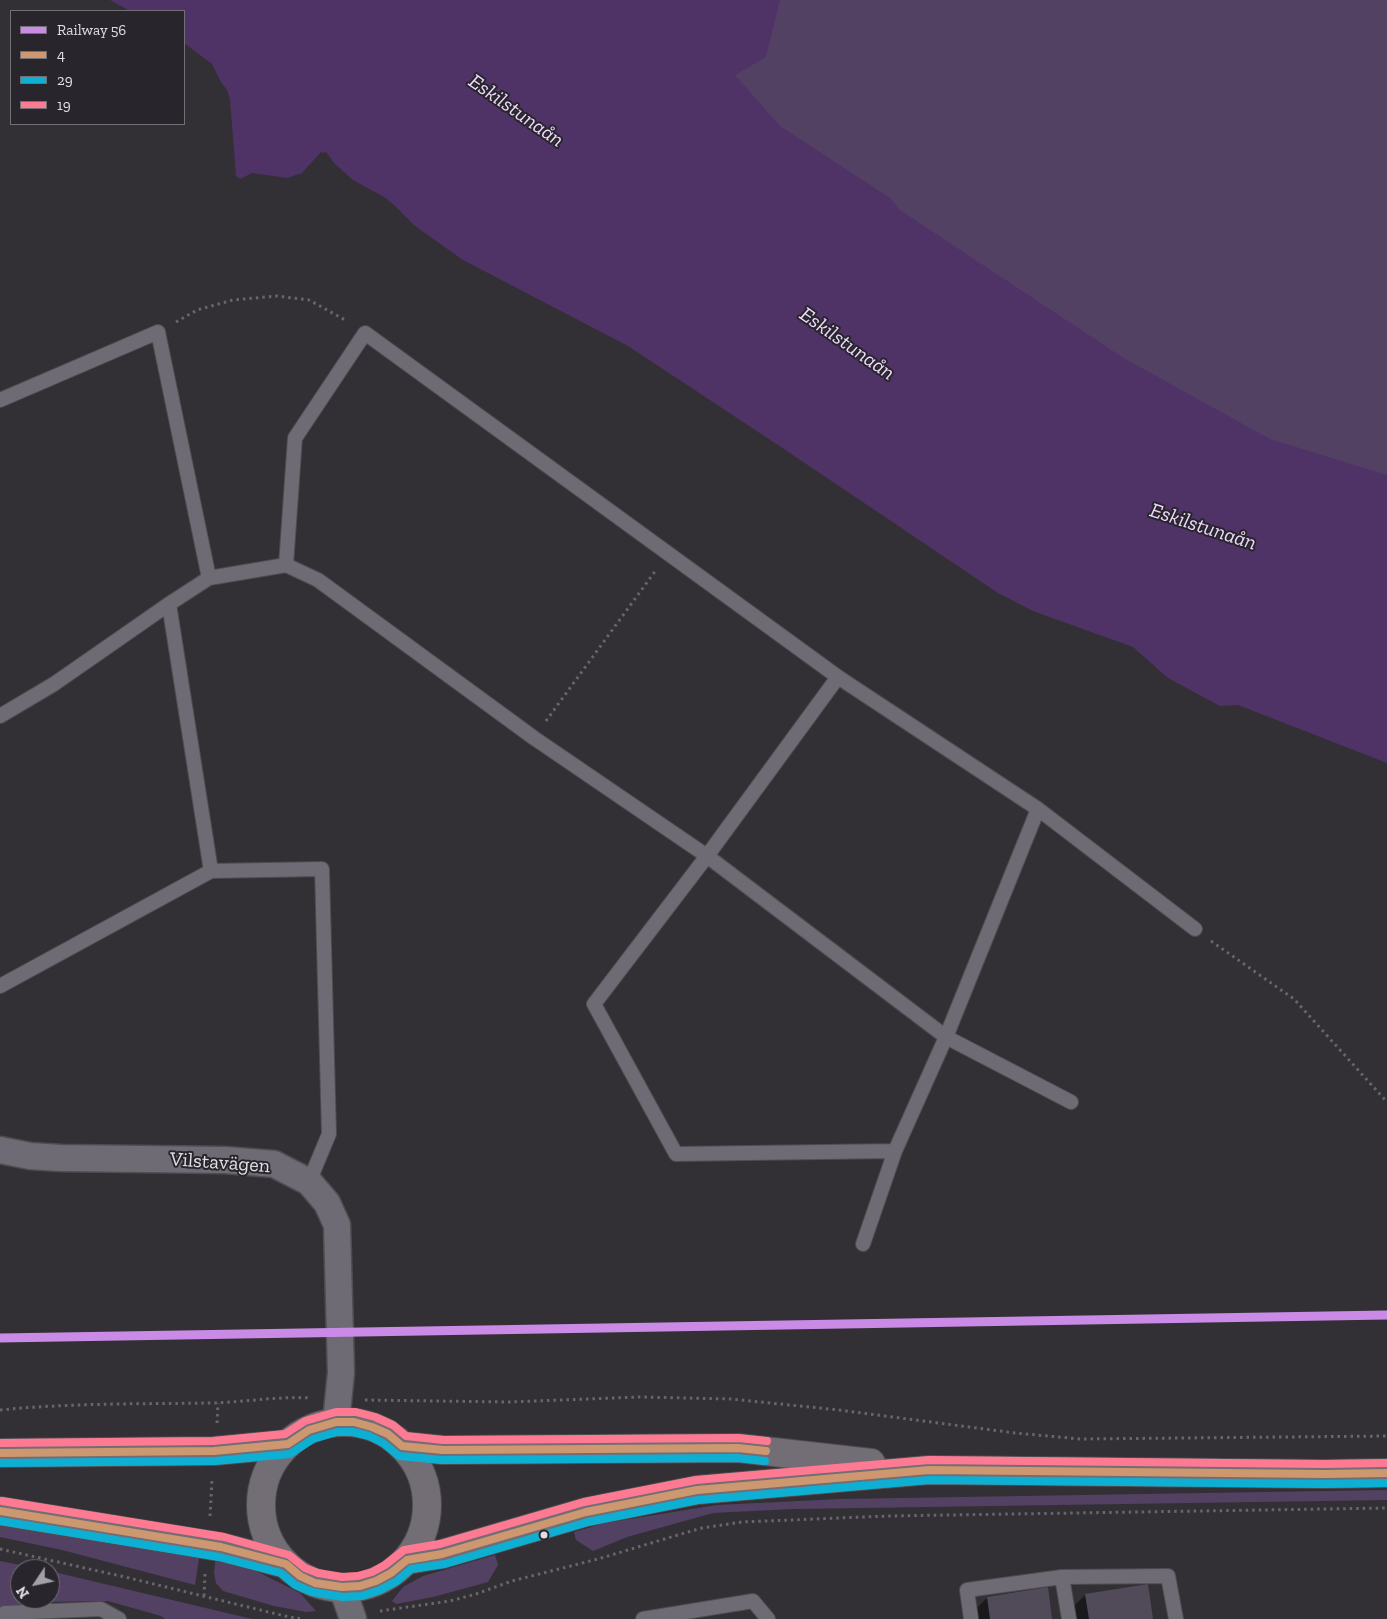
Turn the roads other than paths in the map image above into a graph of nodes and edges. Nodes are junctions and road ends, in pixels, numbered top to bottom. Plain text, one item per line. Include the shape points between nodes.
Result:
1 (0, 400) edge
2 (286, 565) junction
3 (210, 578) junction
4 (169, 604) junction
5 (838, 677) junction
6 (0, 716) edge
7 (1038, 809) junction
8 (707, 856) junction
9 (211, 871) junction
10 (1195, 929) road end
11 (0, 986) edge
12 (946, 1037) junction
13 (1071, 1102) dead end
14 (0, 1150) edge
15 (895, 1151) junction
16 (309, 1182) junction
17 (863, 1244) dead end
18 (337, 1410) junction
19 (288, 1444) junction
20 (402, 1446) junction
21 (0, 1453) edge
22 (929, 1470) junction
23 (1387, 1473) edge
24 (0, 1511) edge
25 (407, 1560) junction
26 (286, 1564) junction
27 (1062, 1577) junction
28 (342, 1587) junction
29 (0, 1616) edge
30 (352, 1617) edge
31 (119, 1619) edge
32 (643, 1619) edge
33 (768, 1619) edge
34 (971, 1619) edge
35 (1069, 1619) edge
36 (1176, 1619) edge

1 - 3 lane via 158,332
2 - 3 lane
2 - 5 lane via 295,438 365,333
2 - 8 lane via 318,580 534,738
3 - 4 lane
4 - 6 lane via 54,684
4 - 9 lane
5 - 7 lane
5 - 8 lane
7 - 10 lane
7 - 12 lane
8 - 12 lane
8 - 15 lane via 594,1004 676,1154
9 - 11 lane
9 - 16 lane via 322,869 329,1134
12 - 13 lane
12 - 15 lane
14 - 16 street, Vilstavägen via 61,1158 225,1160 274,1164
15 - 17 lane
16 - 18 street, Vilstavägen via 327,1203 337,1225 341,1373
18 - 19 main road
18 - 20 main road via 354,1422 388,1434
19 - 21 main road via 214,1451
19 - 26 main road via 269,1469 261,1495 261,1511 269,1540
20 - 22 main road via 444,1450 738,1448
20 - 25 main road via 418,1467 426,1500 423,1532
22 - 23 main road
22 - 25 main road via 697,1490 586,1512 442,1554
24 - 26 main road via 208,1544
25 - 28 main road via 376,1581
26 - 28 main road via 315,1583
27 - 34 lane via 966,1590
27 - 35 lane
27 - 36 lane via 1168,1576
28 - 30 street
29 - 31 lane via 5,1613 101,1609
32 - 33 lane via 753,1601

